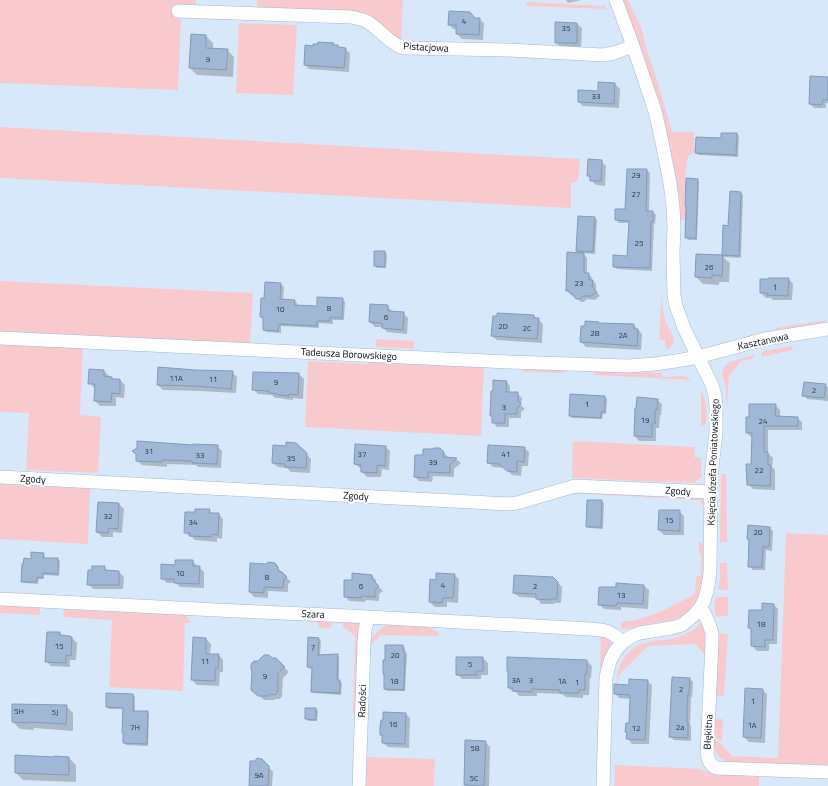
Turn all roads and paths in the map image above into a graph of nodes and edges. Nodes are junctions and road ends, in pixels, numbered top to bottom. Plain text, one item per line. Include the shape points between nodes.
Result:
1 (616, 0) edge
2 (178, 12) dead end
3 (633, 46) junction
4 (828, 330) edge
5 (0, 338) edge
6 (698, 357) junction
7 (0, 477) edge
8 (710, 492) junction
9 (0, 599) edge
10 (700, 608) junction
11 (368, 617) junction
12 (623, 642) junction
13 (828, 772) edge
14 (359, 786) edge
15 (603, 786) edge

1 - 3 street, Księcia Józefa Poniatowskiego
2 - 3 street, Pistacjowa via 350,17 367,22 398,46 405,48 603,55
3 - 6 street, Księcia Józefa Poniatowskiego via 656,114 670,183 676,306
4 - 6 street, Kasztanowa via 765,340
5 - 6 street, Tadeusza Borowskiego via 578,365 649,365
6 - 8 street, Księcia Józefa Poniatowskiego via 712,385 716,401 716,432
7 - 8 street, Zgody via 509,504 575,486
8 - 10 street, Księcia Józefa Poniatowskiego via 710,574
9 - 11 street, Szara
10 - 12 street, Księcia Józefa Poniatowskiego via 678,626 640,633
10 - 13 street, Błękitna via 708,621 712,638 707,754 711,764 717,768
11 - 12 street, Szara via 590,629 611,633
11 - 14 street, Radości via 364,643
12 - 15 street, Księcia Józefa Poniatowskiego via 615,651 606,673

